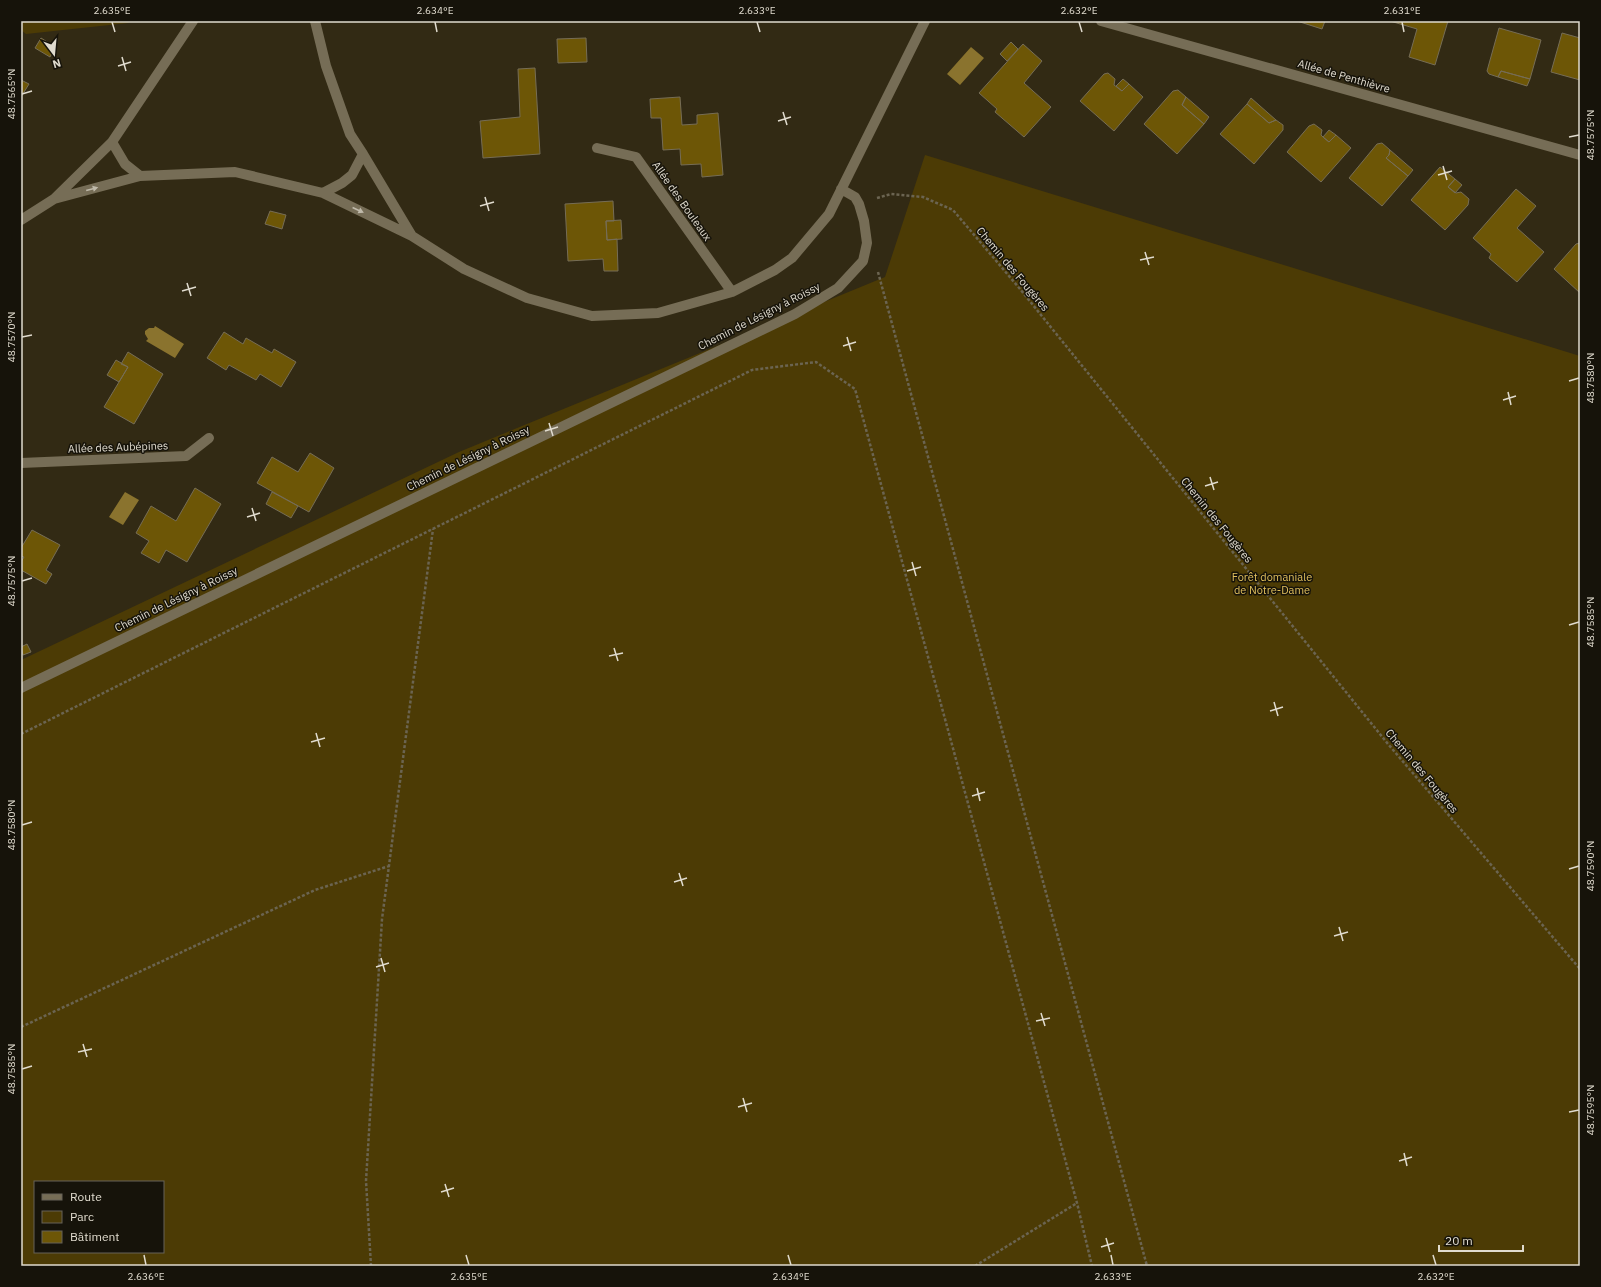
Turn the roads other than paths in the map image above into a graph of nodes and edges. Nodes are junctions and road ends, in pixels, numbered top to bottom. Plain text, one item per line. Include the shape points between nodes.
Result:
1 (193, 21) edge
2 (316, 21) edge
3 (924, 21) edge
4 (1101, 21) edge
5 (112, 142) junction
6 (597, 148) dead end
7 (363, 154) junction
8 (1580, 155) edge
9 (140, 176) junction
10 (842, 189) junction
11 (322, 193) junction
12 (54, 199) junction
13 (21, 220) edge
14 (412, 236) junction
15 (732, 292) junction
16 (209, 438) dead end
17 (21, 463) edge
18 (21, 688) edge

1 - 5 street
2 - 7 street via 326,66 350,134
3 - 10 street
4 - 8 street, Allée de Penthièvre
5 - 9 street via 125,164
5 - 12 street
6 - 15 street, Allée des Bouleaux via 636,157
7 - 11 street via 352,176
7 - 14 street
9 - 11 street via 235,172
12 -> 9 street
10 - 15 street via 829,214 792,258 775,270
10 - 18 street, Chemin de Lésigny à Roissy via 855,197 859,204 867,243 863,260 838,288 794,314
11 -> 14 street
12 - 13 street
14 - 15 street via 464,269 527,298 592,316 658,313
16 - 17 street, Allée des Aubépines via 186,456

